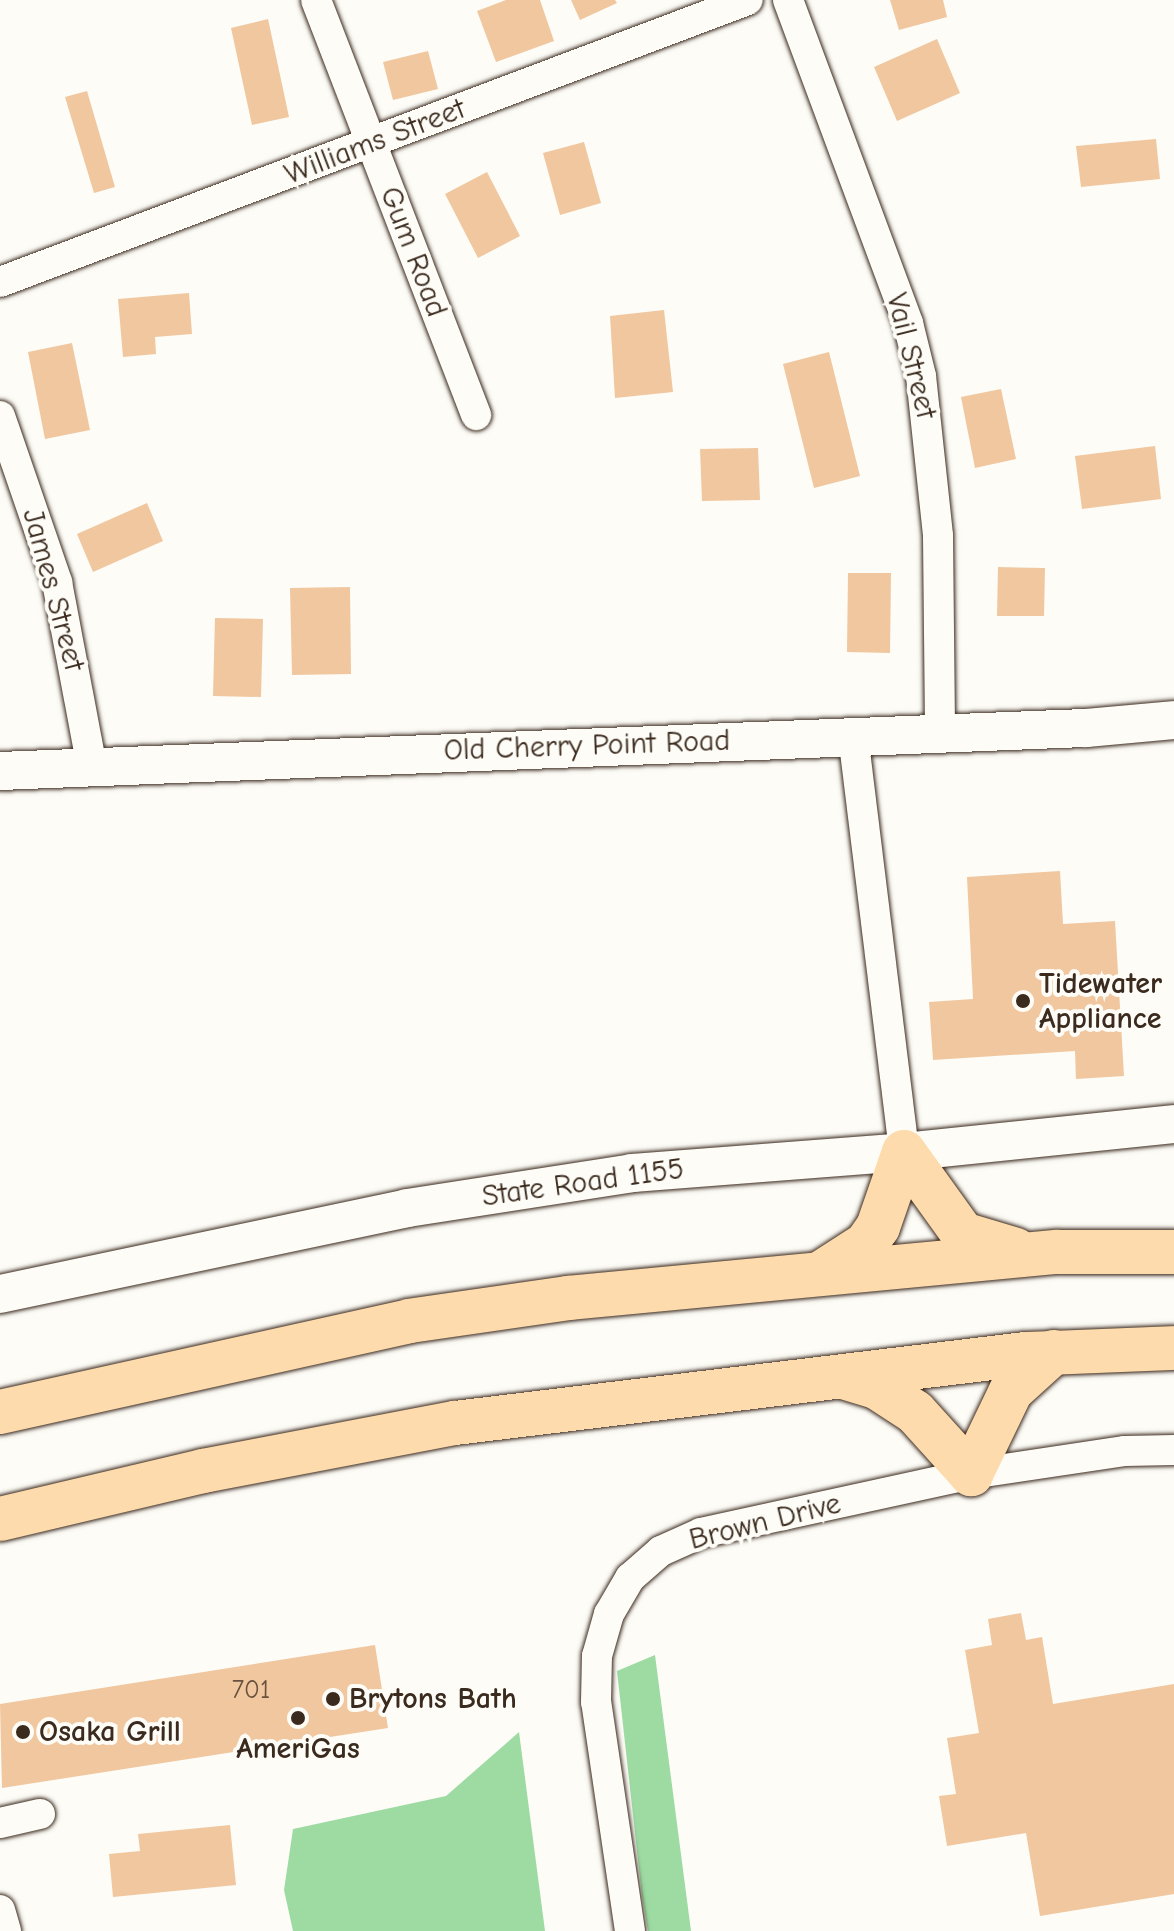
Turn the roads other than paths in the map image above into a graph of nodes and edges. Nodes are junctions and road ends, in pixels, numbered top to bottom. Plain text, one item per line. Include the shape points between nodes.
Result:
1 (316, 0) edge
2 (748, 0) edge
3 (788, 0) edge
4 (371, 144) junction
5 (0, 282) edge
6 (476, 415) dead end
7 (0, 416) edge
8 (1174, 720) edge
9 (940, 731) junction
10 (853, 735) junction
11 (92, 767) junction
12 (0, 771) edge
13 (1174, 1124) edge
14 (904, 1152) junction
15 (1058, 1252) junction
16 (1174, 1252) edge
17 (812, 1277) junction
18 (0, 1294) edge
19 (1174, 1348) edge
20 (1054, 1352) junction
21 (837, 1375) junction
22 (0, 1412) edge
23 (1174, 1450) edge
24 (971, 1474) junction
25 (0, 1519) edge
26 (40, 1814) dead end
27 (0, 1823) edge
28 (0, 1910) edge
29 (6, 1931) edge
30 (630, 1931) edge

1 - 4 street, Gum Road
2 - 4 street, Williams Street
3 - 9 street, Vail Street via 908,323 921,376 938,536
4 - 5 street, Williams Street
4 - 6 street, Gum Road
7 - 11 street, James Street via 57,582
8 - 9 street, Old Cherry Point Road
9 - 10 street, Old Cherry Point Road
10 - 11 street, Old Cherry Point Road
10 - 14 street
11 - 12 street, Old Cherry Point Road
13 - 14 street, State Road 1155
14 - 15 highway via 963,1234 1010,1249
14 - 17 highway via 878,1227 866,1244
14 - 18 street, State Road 1155 via 632,1173 513,1191 165,1256
15 - 16 highway
15 - 17 highway
17 - 22 highway via 568,1298 409,1321
19 - 20 highway
20 - 21 highway
20 - 24 highway via 1011,1391
21 - 24 highway via 878,1388 915,1412
21 - 25 highway via 455,1423 203,1471
23 - 24 street, Brown Drive via 1125,1451
24 - 30 street, Brown Drive via 701,1533 661,1551 630,1578 609,1614 597,1656 596,1702
26 - 27 street
28 - 29 street

